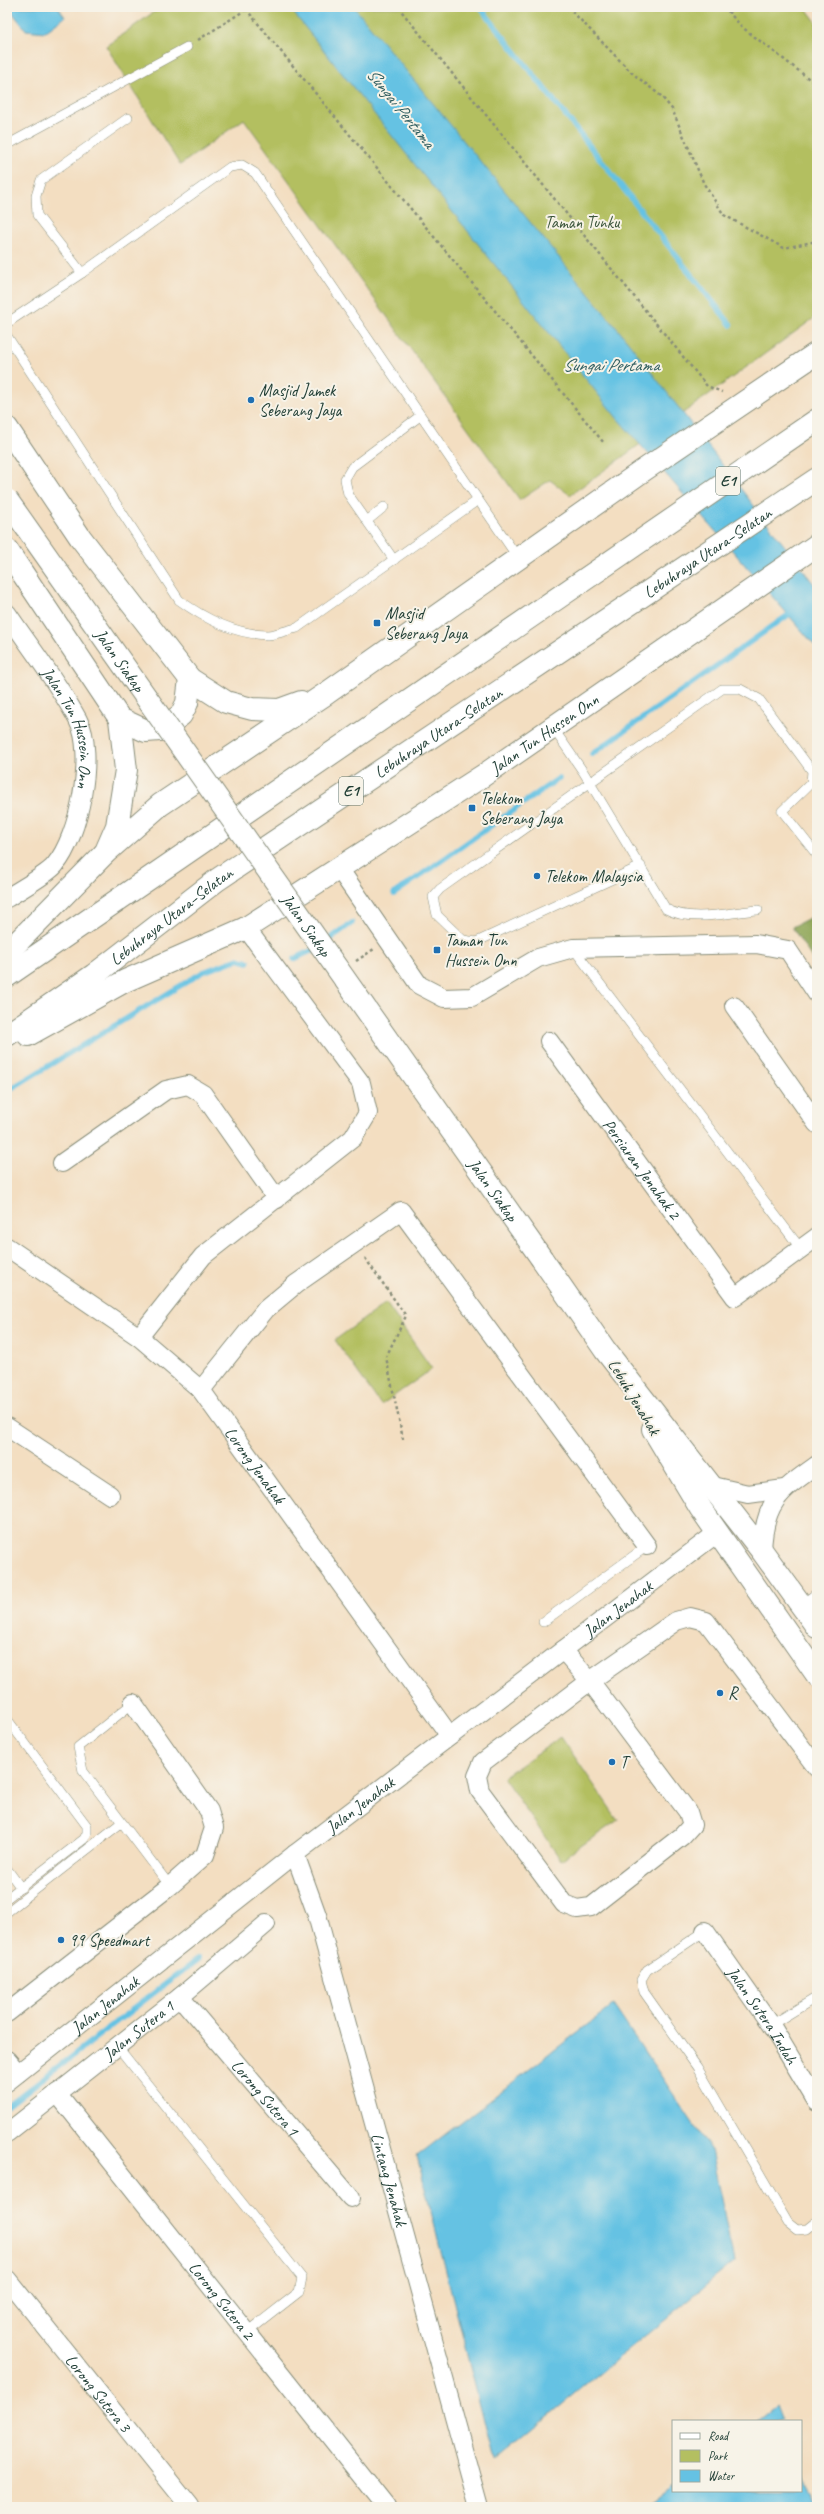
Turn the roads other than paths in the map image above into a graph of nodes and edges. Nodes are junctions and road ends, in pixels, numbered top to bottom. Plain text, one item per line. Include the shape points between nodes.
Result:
1 (187, 47) road end
2 (128, 118) dead end
3 (7, 145) edge
4 (82, 273) junction
5 (7, 323) edge
6 (7, 336) edge
7 (817, 353) edge
8 (420, 416) junction
9 (817, 420) edge
10 (7, 428) edge
11 (812, 482) edge
12 (7, 500) edge
13 (478, 500) junction
14 (384, 507) dead end
15 (367, 521) junction
16 (817, 545) edge
17 (7, 550) edge
18 (518, 558) junction
19 (394, 560) junction
20 (7, 613) edge
21 (190, 679) junction
22 (326, 693) junction
23 (120, 719) junction
24 (552, 728) junction
25 (589, 783) junction
26 (104, 854) junction
27 (817, 855) edge
28 (641, 866) junction
29 (340, 870) junction
30 (7, 898) edge
31 (758, 910) dead end
32 (246, 928) junction
33 (573, 948) junction
34 (7, 953) edge
35 (7, 976) edge
36 (817, 994) edge
37 (734, 1006) dead end
38 (7, 1035) edge
39 (549, 1041) dead end
40 (7, 1047) edge
41 (817, 1124) edge
42 (62, 1163) dead end
43 (277, 1199) junction
44 (817, 1237) edge
45 (7, 1247) edge
46 (801, 1249) junction
47 (139, 1337) junction
48 (605, 1350) junction
49 (201, 1390) junction
50 (7, 1427) edge
51 (817, 1465) edge
52 (712, 1486) junction
53 (784, 1489) junction
54 (110, 1495) dead end
55 (717, 1532) junction
56 (647, 1546) joint
57 (762, 1551) junction
58 (809, 1599) edge
59 (543, 1622) dead end
60 (817, 1627) edge
61 (563, 1650) junction
62 (817, 1675) edge
63 (590, 1681) junction
64 (133, 1703) joint
65 (7, 1720) edge
66 (450, 1736) junction
67 (817, 1768) edge
68 (121, 1823) junction
69 (295, 1854) junction
70 (7, 1869) edge
71 (170, 1886) junction
72 (21, 1888) junction
73 (7, 1898) edge
74 (7, 1912) edge
75 (266, 1924) dead end
76 (705, 1931) joint
77 (180, 1996) junction
78 (817, 1997) edge
79 (7, 2013) edge
80 (771, 2025) junction
81 (117, 2046) junction
82 (11, 2072) edge
83 (58, 2093) junction
84 (817, 2102) edge
85 (7, 2133) edge
86 (351, 2198) dead end
87 (817, 2221) edge
88 (7, 2279) edge
89 (249, 2331) junction
90 (190, 2507) edge
91 (386, 2507) edge
92 (479, 2507) edge

1 - 3 lane
2 - 4 lane via 41,180 36,196 37,215
4 - 5 lane
4 - 8 lane via 230,167 242,165 255,173
6 - 19 lane via 179,600 203,618 240,632 268,635 297,628
7 - 18 main road via 730,400 641,472
8 - 13 lane
8 - 15 lane via 352,468 345,479 348,494
9 - 35 main road, E1
10 - 21 main road via 80,537
11 - 38 main road, Lebuhraya Utara–Selatan / E1 via 702,558 217,880 94,975
12 - 48 main road, Jalan Siakap, bridge
13 - 18 lane
13 - 19 lane
14 - 15 lane
15 - 19 lane
16 - 24 main road, Jalan Tun Hussen Onn
17 - 23 main road
18 - 22 main road
20 - 30 street, Jalan Tun Hussein Onn via 79,721 86,746 81,800 72,832 54,866
21 - 22 main road via 226,702 252,709 279,710
21 - 23 main road via 184,709 160,730 146,731
22 - 26 main road via 160,805
23 - 26 main road via 126,770 117,826
24 - 25 lane
24 - 29 main road, Jalan Tun Hussen Onn
25 - 27 lane via 722,689 740,689 759,699 812,770 811,783 782,810
25 - 28 lane
25 - 28 lane via 440,889 433,897 437,915 463,940 476,942
26 - 34 main road
28 - 31 lane via 666,910 677,915
29 - 32 main road, Jalan Tun Hussen Onn
29 - 33 street via 419,985 444,998 472,997 538,958
32 - 40 main road, Jalan Tun Hussen Onn via 125,981
32 - 43 street via 361,1083 368,1113 353,1138
33 - 36 street via 756,944 788,950
33 - 46 lane
37 - 41 street
39 - 46 street, Persiaran Jenahak 2 via 735,1297
42 - 43 street via 166,1090 188,1085 203,1094
43 - 47 street via 202,1256
44 - 46 street
45 - 47 street, Lorong Jenahak
47 - 49 street, Lorong Jenahak
48 - 52 main road, Lebuh Jenahak
48 - 55 main road, Lebuh Jenahak
49 - 56 street via 266,1309 296,1284 401,1211
49 - 66 street, Lorong Jenahak
50 - 54 street
51 - 53 street
52 - 53 street via 748,1494
52 - 57 main road, Lebuh Jenahak
53 - 57 street via 770,1507 763,1528
55 - 61 street, Jalan Jenahak
55 - 62 main road, Lebuh Jenahak
56 - 59 lane
57 - 58 main road, Lebuh Jenahak
58 - 60 main road, Lebuh Jenahak
61 - 63 street
61 - 66 street, Jalan Jenahak
63 - 63 street via 688,1812 692,1825 682,1836 591,1907 577,1909 564,1904 480,1791 477,1776 483,1762
63 - 67 street via 676,1621 690,1617 706,1622
64 - 68 lane via 78,1747 83,1771
64 - 71 street via 209,1811 214,1828 205,1855
65 - 72 lane via 87,1826 84,1839
66 - 69 street, Jalan Jenahak
68 - 71 lane
68 - 74 lane
69 - 82 street, Jalan Jenahak
69 - 92 street, Lintang Jenahak via 317,1915
70 - 72 lane
71 - 79 street
72 - 73 lane
75 - 77 street, Jalan Sutera 1
76 - 80 street, Jalan Sutera Indah
76 - 87 lane via 648,1970 641,1980 644,1992 697,2067 788,2223 797,2230 807,2229
77 - 81 street, Jalan Sutera 1
77 - 86 street, Lorong Sutera 1
78 - 80 lane
80 - 84 street, Jalan Sutera Indah
81 - 83 street, Jalan Sutera 1
81 - 89 lane via 302,2278 298,2292
83 - 85 street, Jalan Sutera 1
83 - 89 street, Lorong Sutera 2
88 - 90 street, Lorong Sutera 3
89 - 91 street, Lorong Sutera 2

